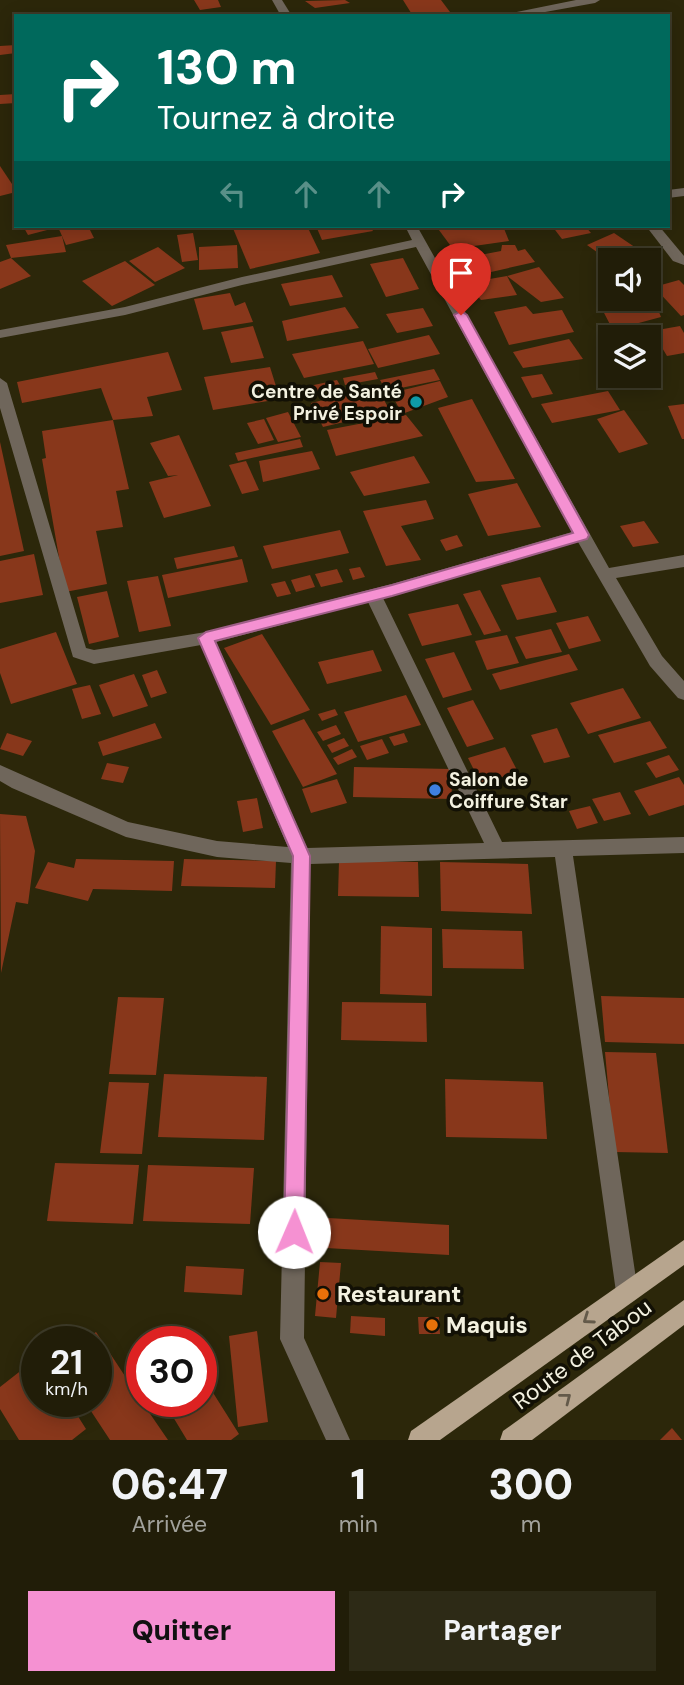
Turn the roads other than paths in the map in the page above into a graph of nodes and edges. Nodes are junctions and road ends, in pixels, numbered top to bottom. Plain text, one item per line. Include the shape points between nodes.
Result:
1 (595, 0) edge
2 (514, 14) edge
3 (412, 228) edge
4 (654, 228) edge
5 (420, 242) junction
6 (684, 261) edge
7 (0, 334) edge
8 (0, 383) edge
9 (582, 535) junction
10 (684, 561) edge
11 (607, 575) junction
12 (373, 595) junction
13 (206, 638) junction
14 (684, 693) edge
15 (0, 772) edge
16 (684, 845) edge
17 (562, 849) junction
18 (496, 851) junction
19 (301, 856) junction
20 (684, 1251) edge
21 (627, 1292) junction
22 (684, 1311) edge
23 (338, 1440) edge
24 (421, 1440) edge
25 (512, 1440) edge

1 - 2 street
3 - 5 street
4 - 6 street
5 - 7 street via 125,311
5 - 9 street
8 - 13 street via 79,652 94,657
9 - 11 street
9 - 12 street
10 - 11 street
11 - 14 street via 656,661
12 - 13 street
12 - 18 street
13 - 19 street
15 - 19 street via 126,829 217,849
16 - 17 street
17 - 18 street
17 - 21 street
18 - 19 street
19 - 23 street via 292,1339
20 - 21 main road, Route de Tabou
21 -> 24 main road, Route de Tabou
25 -> 22 main road, Route de Tabou

